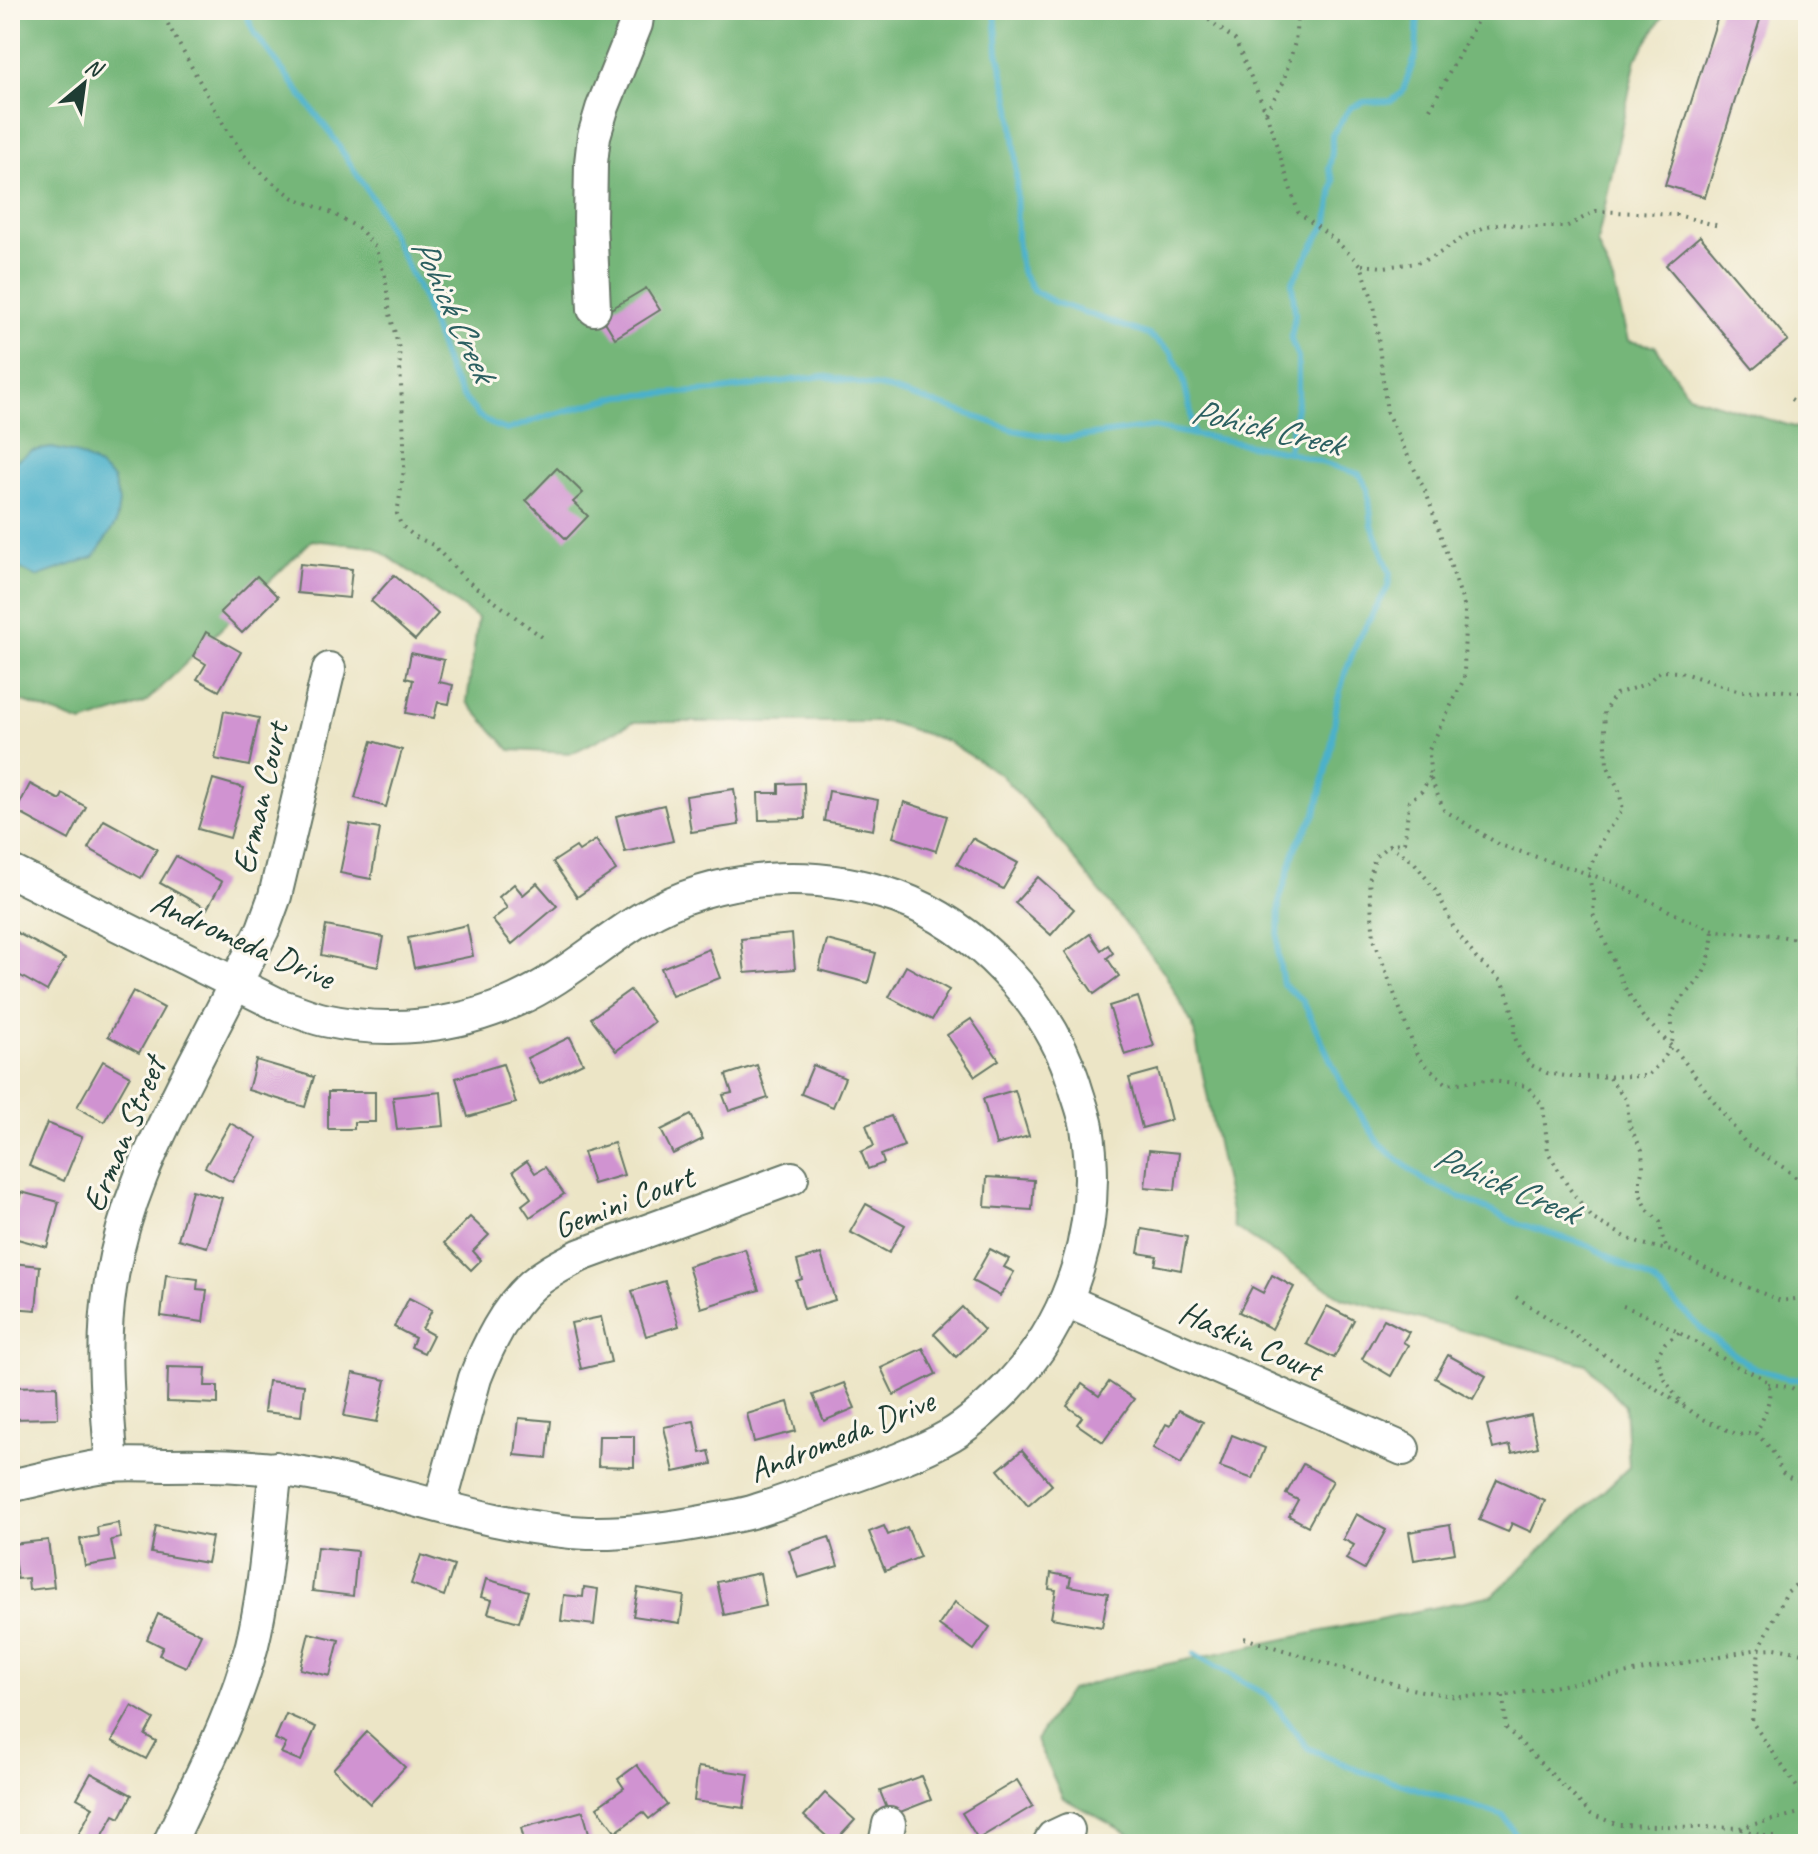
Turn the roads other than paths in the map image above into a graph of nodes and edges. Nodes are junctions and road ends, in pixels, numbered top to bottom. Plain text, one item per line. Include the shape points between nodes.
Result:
1 (638, 10) edge
2 (594, 309) dead end
3 (329, 669) dead end
4 (10, 871) edge
5 (235, 984) junction
6 (792, 1178) dead end
7 (1067, 1301) junction
8 (1403, 1449) dead end
9 (112, 1465) junction
10 (276, 1468) junction
11 (10, 1486) edge
12 (440, 1505) junction
13 (169, 1844) edge

1 - 2 street via 594,136
3 - 5 street, Erman Court via 275,896
4 - 5 street, Andromeda Drive
5 - 7 street, Andromeda Drive via 323,1020 377,1027 429,1025 518,1000 643,918 706,891 750,881 801,879 895,897 953,926 1002,965 1040,1012 1069,1067 1086,1122 1092,1180 1084,1247
5 - 9 street, Erman Street via 151,1149 118,1242 105,1345
6 - 12 street, Gemini Court via 581,1255 530,1286 503,1320 482,1360
7 - 8 street, Haskin Court
7 - 12 street, Andromeda Drive via 1019,1376 955,1433 753,1512 665,1529 593,1533 506,1523
9 - 10 street, Andromeda Drive
9 - 11 street, Andromeda Drive
10 - 12 street, Andromeda Drive
10 - 13 street via 252,1646 232,1708

